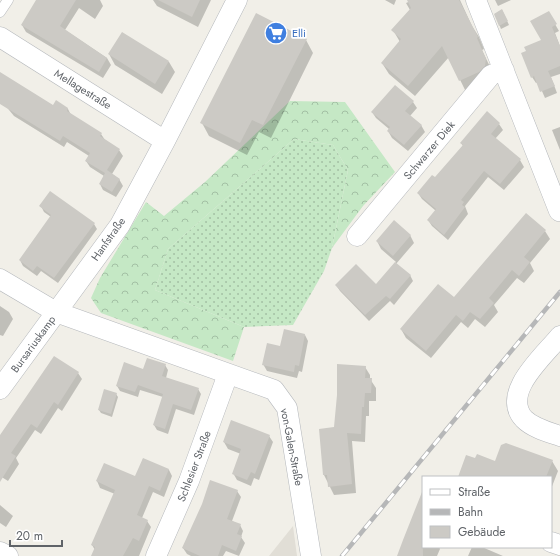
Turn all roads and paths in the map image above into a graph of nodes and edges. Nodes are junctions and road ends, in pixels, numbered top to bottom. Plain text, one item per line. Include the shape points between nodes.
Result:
1 (8, 0) edge
2 (237, 0) edge
3 (476, 0) edge
4 (0, 12) edge
5 (0, 37) edge
6 (504, 70) junction
7 (165, 141) junction
8 (558, 210) dead end
9 (357, 236) dead end
10 (0, 279) edge
11 (56, 312) junction
12 (560, 336) edge
13 (228, 374) junction
14 (0, 389) edge
15 (560, 436) edge
16 (0, 552) edge
17 (8, 556) edge
18 (156, 556) edge
19 (311, 556) edge

1 - 4 lane
2 - 7 street, Hanfstraße
3 - 6 street
5 - 7 street, Mellagestraße
6 - 8 street
6 - 9 street, Schwarzer Diek via 491,75
7 - 11 street, Hanfstraße via 120,225
10 - 11 street, Bursariuskamp
11 - 13 street
11 - 14 street, Bursariuskamp
12 - 15 street via 523,379 517,392 518,408 524,419 536,427
13 - 18 street, Schlesier Straße via 189,482
13 - 19 street, von-Galen-Straße via 274,390 287,408
16 - 17 street

